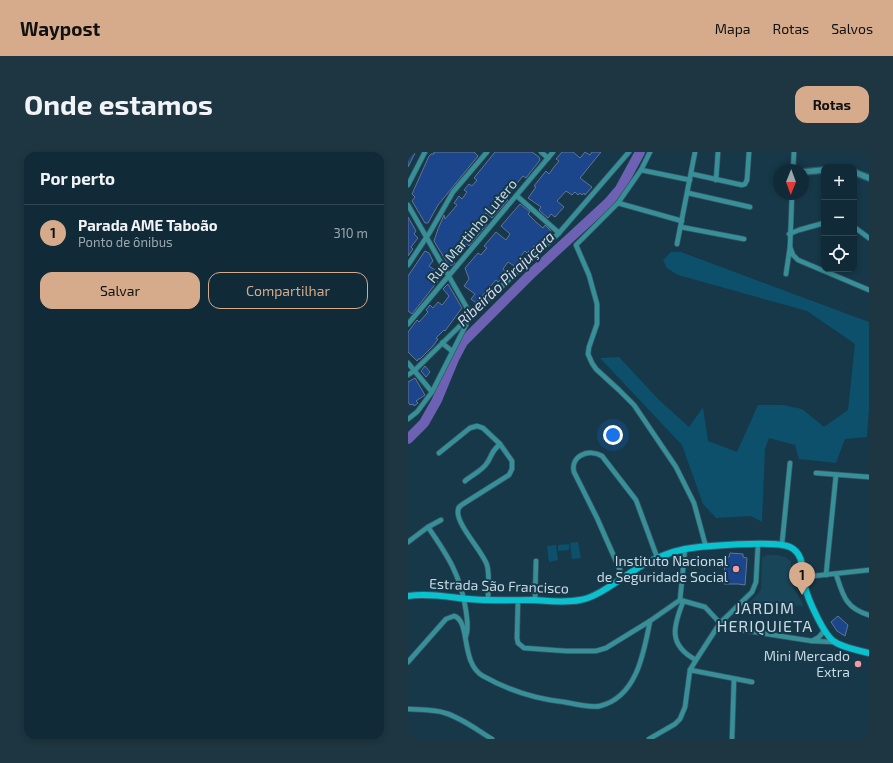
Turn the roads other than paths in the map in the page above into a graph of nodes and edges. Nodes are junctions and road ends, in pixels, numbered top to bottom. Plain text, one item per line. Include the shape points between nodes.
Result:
1 (425, 152) edge
2 (487, 152) edge
3 (541, 152) edge
4 (553, 152) edge
5 (629, 152) edge
6 (650, 152) edge
7 (695, 152) edge
8 (718, 152) edge
9 (749, 152) edge
10 (794, 152) edge
11 (548, 158) junction
12 (794, 164) edge
13 (641, 170) junction
14 (821, 170) edge
15 (809, 171) edge
16 (857, 173) edge
17 (692, 174) junction
18 (869, 178) edge
19 (690, 180) junction
20 (716, 180) junction
21 (408, 185) edge
22 (688, 193) junction
23 (516, 196) junction
24 (792, 200) edge
25 (618, 203) junction
26 (408, 205) edge
27 (750, 207) dead end
28 (682, 221) junction
29 (821, 224) edge
30 (681, 227) junction
31 (857, 229) edge
32 (559, 233) junction
33 (789, 234) junction
34 (427, 236) junction
35 (869, 238) edge
36 (744, 239) dead end
37 (677, 244) dead end
38 (790, 247) junction
39 (408, 265) edge
40 (786, 274) dead end
41 (449, 276) junction
42 (869, 290) edge
43 (471, 315) junction
44 (408, 324) edge
45 (442, 343) junction
46 (452, 351) junction
47 (408, 363) edge
48 (414, 371) junction
49 (408, 375) edge
50 (432, 392) junction
51 (408, 419) edge
52 (500, 444) junction
53 (439, 453) dead end
54 (790, 463) dead end
55 (816, 473) dead end
56 (836, 475) junction
57 (869, 478) edge
58 (465, 481) dead end
59 (441, 520) dead end
60 (428, 527) junction
61 (408, 542) edge
62 (758, 544) junction
63 (782, 544) junction
64 (706, 547) junction
65 (686, 549) junction
66 (657, 557) junction
67 (536, 561) dead end
68 (869, 570) edge
69 (836, 574) junction
70 (826, 575) junction
71 (623, 577) junction
72 (804, 577) junction
73 (408, 596) edge
74 (464, 598) junction
75 (488, 600) junction
76 (518, 600) junction
77 (535, 600) junction
78 (682, 601) junction
79 (869, 614) edge
80 (650, 622) junction
81 (720, 623) junction
82 (824, 631) junction
83 (465, 637) junction
84 (812, 641) junction
85 (834, 642) junction
86 (869, 653) edge
87 (696, 660) junction
88 (408, 662) edge
89 (690, 670) junction
90 (734, 679) junction
91 (752, 682) dead end
92 (408, 709) edge
93 (492, 739) edge
94 (649, 739) edge
95 (732, 739) edge

1 - 21 street
2 - 34 street via 453,192
3 - 11 street
4 - 11 street, Rua Martinho Lutero
5 - 32 street
6 - 13 street
7 - 17 street
8 - 20 street
9 - 20 street via 747,182 742,185
10 - 12 street
11 - 23 street, Rua Martinho Lutero
13 - 19 street
13 - 25 street
14 - 15 street
16 - 18 street
17 - 19 street
17 - 20 street
19 - 22 street
22 - 27 street
22 - 28 street
23 - 32 street
23 - 41 street, Rua Martinho Lutero
24 - 33 street
25 - 28 street
25 - 64 street via 576,245 589,275 597,304 597,324 588,354 596,370 634,405 676,466 694,503
26 - 34 street
28 - 30 street
29 - 33 street
30 - 36 street
30 - 37 street
31 - 35 street
32 - 43 street
33 - 38 street
34 - 39 street
34 - 41 street
38 - 40 street
38 - 42 street via 798,260
41 - 43 street
41 - 44 street, Rua Martinho Lutero
43 - 45 street
43 - 46 street
45 - 46 street
45 - 48 street
46 - 50 street
47 - 48 street
48 - 49 street
48 - 50 street
50 - 51 street via 417,412
52 - 53 street via 483,428 476,426
52 - 58 street via 493,450 485,466
52 - 75 street via 512,461 509,475 459,506 458,510 469,536 487,564
54 - 63 street
55 - 56 street
56 - 57 street
56 - 70 street
59 - 60 street
60 - 61 street
60 - 74 street via 456,571
62 - 63 main road, Estrada São Francisco
62 - 64 main road, Estrada São Francisco
62 - 81 street via 755,587
63 - 72 main road via 798,554
64 - 65 main road, Estrada São Francisco
65 - 66 main road, Estrada São Francisco
65 - 78 street
66 - 71 main road, Estrada São Francisco
66 - 71 street via 640,508 602,456 588,452 574,460 574,472
67 - 77 street
68 - 69 street
69 - 70 street
69 - 79 street via 852,608
70 - 72 street
71 - 77 main road, Estrada São Francisco via 584,600
72 - 82 main road via 811,603
73 - 74 main road, Estrada São Francisco
74 - 75 main road, Estrada São Francisco
74 - 83 street via 468,624
75 - 76 main road, Estrada São Francisco
76 - 77 main road, Estrada São Francisco
76 - 80 street via 518,642 527,649 596,651 606,648
78 - 80 street
78 - 81 street via 705,607
78 - 87 street via 674,633 678,646
80 - 83 street via 643,655 630,683 615,699 599,707 545,700 482,675 471,662
81 - 84 street via 738,630
81 - 87 street
82 - 84 street
82 - 85 main road
83 - 88 street via 461,623 456,617 446,619
84 - 85 street
85 - 86 main road
87 - 89 street
89 - 90 street
89 - 94 street via 683,715 675,724
90 - 91 street
90 - 95 street
92 - 93 street via 446,713

